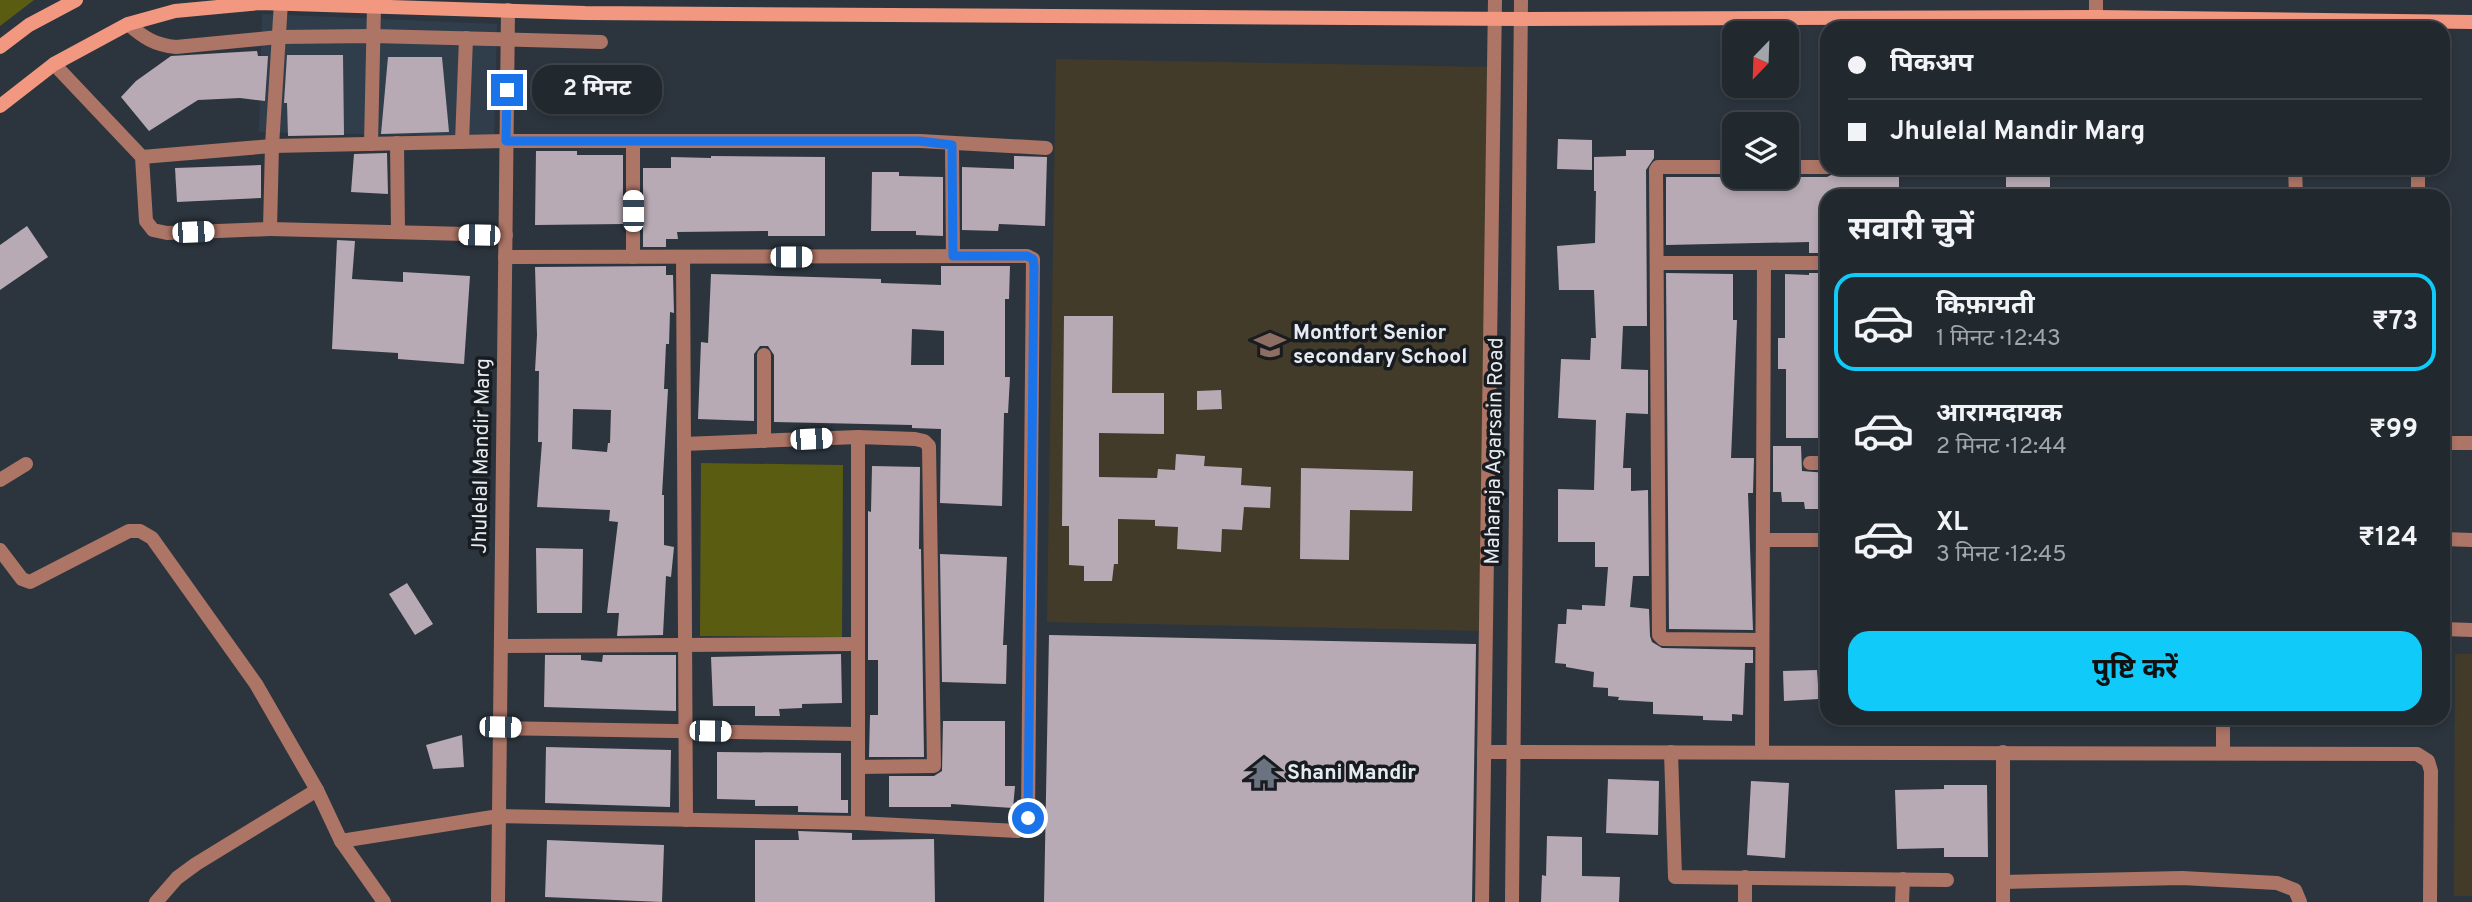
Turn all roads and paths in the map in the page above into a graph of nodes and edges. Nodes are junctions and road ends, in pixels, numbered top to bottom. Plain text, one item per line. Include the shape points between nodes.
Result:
1 (76, 0) edge
2 (1495, 0) edge
3 (1521, 0) edge
4 (2096, 0) edge
5 (281, 2) junction
6 (374, 6) junction
7 (508, 10) junction
8 (2096, 17) junction
9 (1495, 18) junction
10 (1521, 19) junction
11 (2258, 21) edge
12 (2472, 22) edge
13 (2450, 23) edge
14 (128, 24) junction
15 (373, 36) junction
16 (279, 37) junction
17 (466, 38) junction
18 (508, 40) junction
19 (601, 42) dead end
20 (0, 47) edge
21 (54, 64) junction
22 (0, 106) edge
23 (506, 141) junction
24 (633, 141) junction
25 (462, 142) junction
26 (397, 143) junction
27 (371, 144) junction
28 (952, 145) junction
29 (272, 146) junction
30 (1046, 148) dead end
31 (142, 157) junction
32 (1722, 167) edge
33 (1799, 167) edge
34 (1820, 167) edge
35 (270, 229) junction
36 (398, 232) junction
37 (506, 235) junction
38 (953, 256) junction
39 (505, 257) junction
40 (633, 257) junction
41 (682, 258) junction
42 (1657, 263) junction
43 (1764, 263) junction
44 (1820, 263) edge
45 (764, 355) dead end
46 (858, 437) junction
47 (764, 441) junction
48 (2450, 443) edge
49 (2472, 443) edge
50 (684, 444) junction
51 (1810, 463) dead end
52 (1820, 463) edge
53 (26, 464) dead end
54 (0, 480) edge
55 (2450, 539) edge
56 (1764, 540) junction
57 (1820, 540) edge
58 (2472, 540) edge
59 (0, 550) edge
60 (2450, 629) edge
61 (2472, 630) edge
62 (1762, 640) junction
63 (858, 644) junction
64 (501, 646) junction
65 (685, 646) junction
66 (2223, 725) edge
67 (500, 727) junction
68 (685, 731) junction
69 (858, 734) junction
70 (1513, 751) junction
71 (1485, 752) junction
72 (1671, 752) junction
73 (1762, 752) junction
74 (2003, 752) junction
75 (2222, 753) junction
76 (858, 767) junction
77 (317, 790) junction
78 (499, 816) junction
79 (686, 820) junction
80 (858, 823) junction
81 (341, 841) junction
82 (1745, 877) junction
83 (1903, 879) junction
84 (1947, 880) dead end
85 (2003, 882) junction
86 (156, 902) edge
87 (384, 902) edge
88 (498, 902) edge
89 (1482, 902) edge
90 (1512, 902) edge
91 (1745, 902) edge
92 (1902, 902) edge
93 (2003, 902) edge
94 (2301, 902) edge
95 (2430, 902) edge

1 - 20 main road
2 - 9 street
3 - 10 street, Maharaja Agarsain Road
4 - 8 street
5 - 6 main road
5 - 14 main road via 175,11
5 - 16 street
6 - 7 main road
6 - 15 street
7 - 9 main road
7 - 18 street, Jhulelal Mandir Marg
8 - 10 main road
8 - 11 main road
9 - 10 main road
9 - 71 street
10 - 70 street, Maharaja Agarsain Road
12 - 13 main road
14 - 16 street via 148,41 176,47
14 - 21 main road
15 - 16 street
15 - 17 street
15 - 27 street
16 - 29 street
17 - 18 street
17 - 25 street
18 - 19 street
18 - 23 street, Jhulelal Mandir Marg
21 - 22 main road
21 - 31 street
23 - 24 street
23 - 25 street
23 - 37 street, Jhulelal Mandir Marg
24 - 28 street via 920,141
24 - 40 street
25 - 26 street
26 - 27 street
26 - 36 street
27 - 29 street
28 - 30 street
28 - 38 street
29 - 31 street
29 - 35 street
31 - 35 street via 146,221 153,230
32 - 42 street via 1657,168
33 - 34 street
35 - 36 street
36 - 37 street
37 - 39 street, Jhulelal Mandir Marg
38 - 41 street
38 - 80 street via 1027,256 1034,266 1028,818 1018,831
39 - 40 street
39 - 64 street, Jhulelal Mandir Marg
40 - 41 street
41 - 50 street
42 - 43 street
42 - 62 street via 1659,635 1663,639
43 - 44 street
43 - 56 street
45 - 47 street
46 - 47 street
46 - 63 street
46 - 76 street via 915,439 929,446 934,766
47 - 50 street
48 - 49 street
50 - 65 street
51 - 52 street
53 - 54 street
55 - 58 street
56 - 57 street
56 - 62 street
59 - 77 street via 22,579 30,582 129,531 152,538 256,684
60 - 61 street
62 - 73 street
63 - 65 street
63 - 69 street
64 - 65 street
64 - 67 street, Jhulelal Mandir Marg
65 - 68 street
66 - 75 street
67 - 68 street
67 - 78 street, Jhulelal Mandir Marg
68 - 69 street
68 - 79 street
69 - 76 street
70 - 71 street
70 - 72 street
70 - 90 street, Maharaja Agarsain Road
71 - 89 street
72 - 73 street
72 - 82 street via 1675,877
73 - 74 street
74 - 75 street
74 - 85 street
75 - 95 street via 2423,757 2431,771
76 - 80 street
77 - 81 street
77 - 86 street via 196,864
78 - 79 street
78 - 81 street
78 - 88 street, Jhulelal Mandir Marg
79 - 80 street
81 - 87 street
82 - 83 street
82 - 91 street
83 - 84 street
83 - 92 street
85 - 93 street
85 - 94 street via 2182,878 2277,883 2295,890

